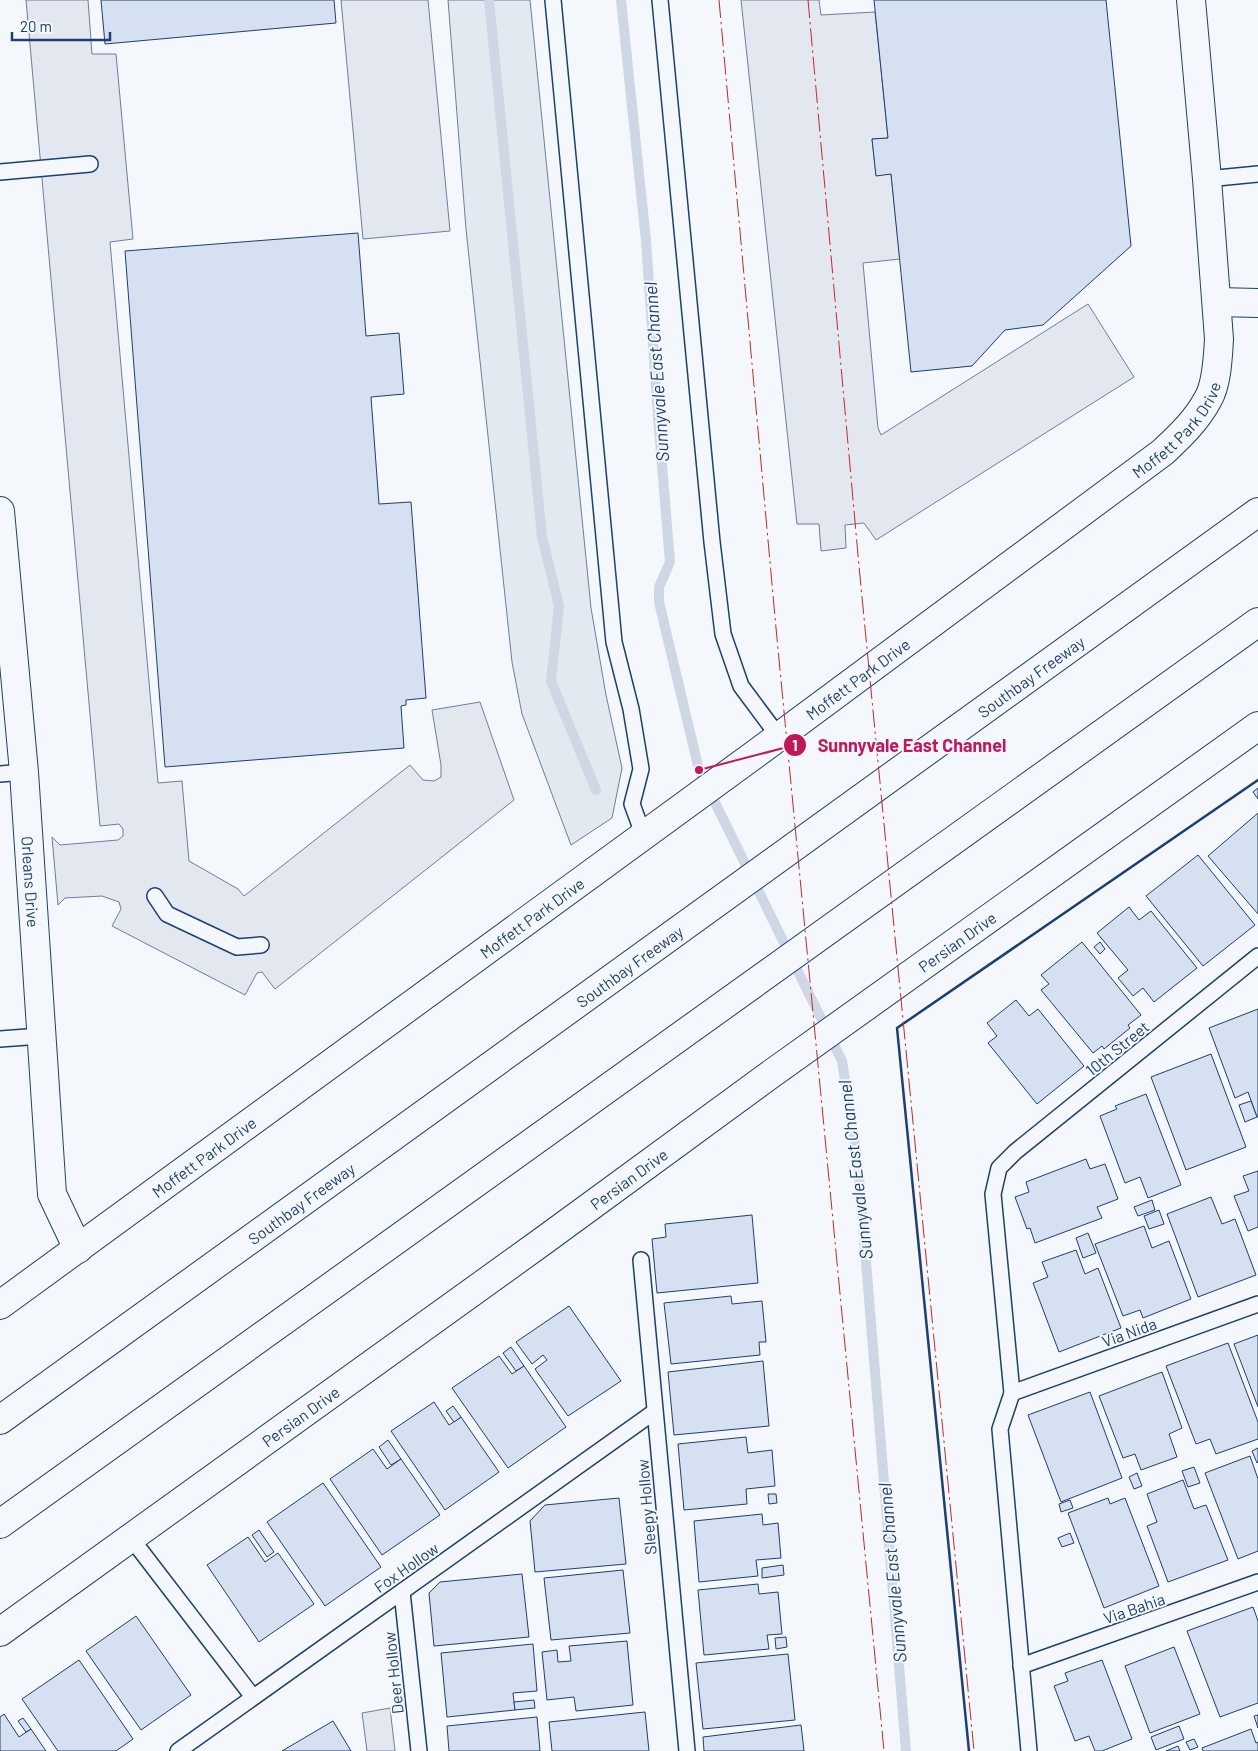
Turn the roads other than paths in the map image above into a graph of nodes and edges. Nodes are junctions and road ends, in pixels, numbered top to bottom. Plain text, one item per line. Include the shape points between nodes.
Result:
1 (553, 0) edge
2 (660, 0) edge
3 (1191, 0) edge
4 (90, 164) dead end
5 (0, 172) edge
6 (1258, 174) edge
7 (1207, 178) junction
8 (1217, 302) junction
9 (1258, 303) edge
10 (0, 511) edge
11 (1258, 512) edge
12 (1258, 622) edge
13 (1258, 726) edge
14 (779, 737) junction
15 (12, 773) edge
16 (650, 830) junction
17 (155, 896) dead end
18 (261, 945) dead end
19 (1258, 956) edge
20 (41, 1036) junction
21 (0, 1039) edge
22 (78, 1248) junction
23 (641, 1260) dead end
24 (0, 1304) edge
25 (1258, 1304) edge
26 (1012, 1394) junction
27 (654, 1412) junction
28 (0, 1420) edge
29 (0, 1524) edge
30 (131, 1538) junction
31 (1258, 1582) edge
32 (402, 1592) junction
33 (0, 1632) edge
34 (1021, 1666) junction
35 (253, 1698) junction
36 (178, 1751) edge
37 (419, 1751) edge
38 (687, 1751) edge
39 (1029, 1751) edge

1 - 16 lane via 614,642 631,709 641,769 632,804
2 - 14 lane via 723,634 741,686
3 - 7 main road, Moffett Park Drive
4 - 5 lane
6 - 7 lane
7 - 8 main road, Moffett Park Drive
8 - 9 main road
8 - 14 main road, Moffett Park Drive via 1218,363 1209,398 1190,426 1163,452
10 - 15 main road, Orleans Drive
11 - 28 main road, Southbay Freeway
12 - 29 main road
13 - 30 main road, Persian Drive
14 - 16 main road, Moffett Park Drive
15 - 20 main road, Orleans Drive
16 - 22 main road, Moffett Park Drive
17 - 18 lane via 167,914 237,947
19 - 26 lane, 10th Street via 999,1168 993,1194
20 - 21 lane
20 - 22 main road, Orleans Drive via 52,1194
22 - 24 main road, Moffett Park Drive
23 - 27 lane, Sleepy Hollow
25 - 26 lane, Via Nida
26 - 34 lane via 1000,1429
27 - 32 lane, Fox Hollow
27 - 38 lane, Sleepy Hollow
30 - 33 main road, Persian Drive
30 - 35 lane
31 - 34 lane, Via Bahia
32 - 35 lane, Fox Hollow
32 - 37 lane, Deer Hollow
34 - 39 lane
35 - 36 lane, Fox Hollow

